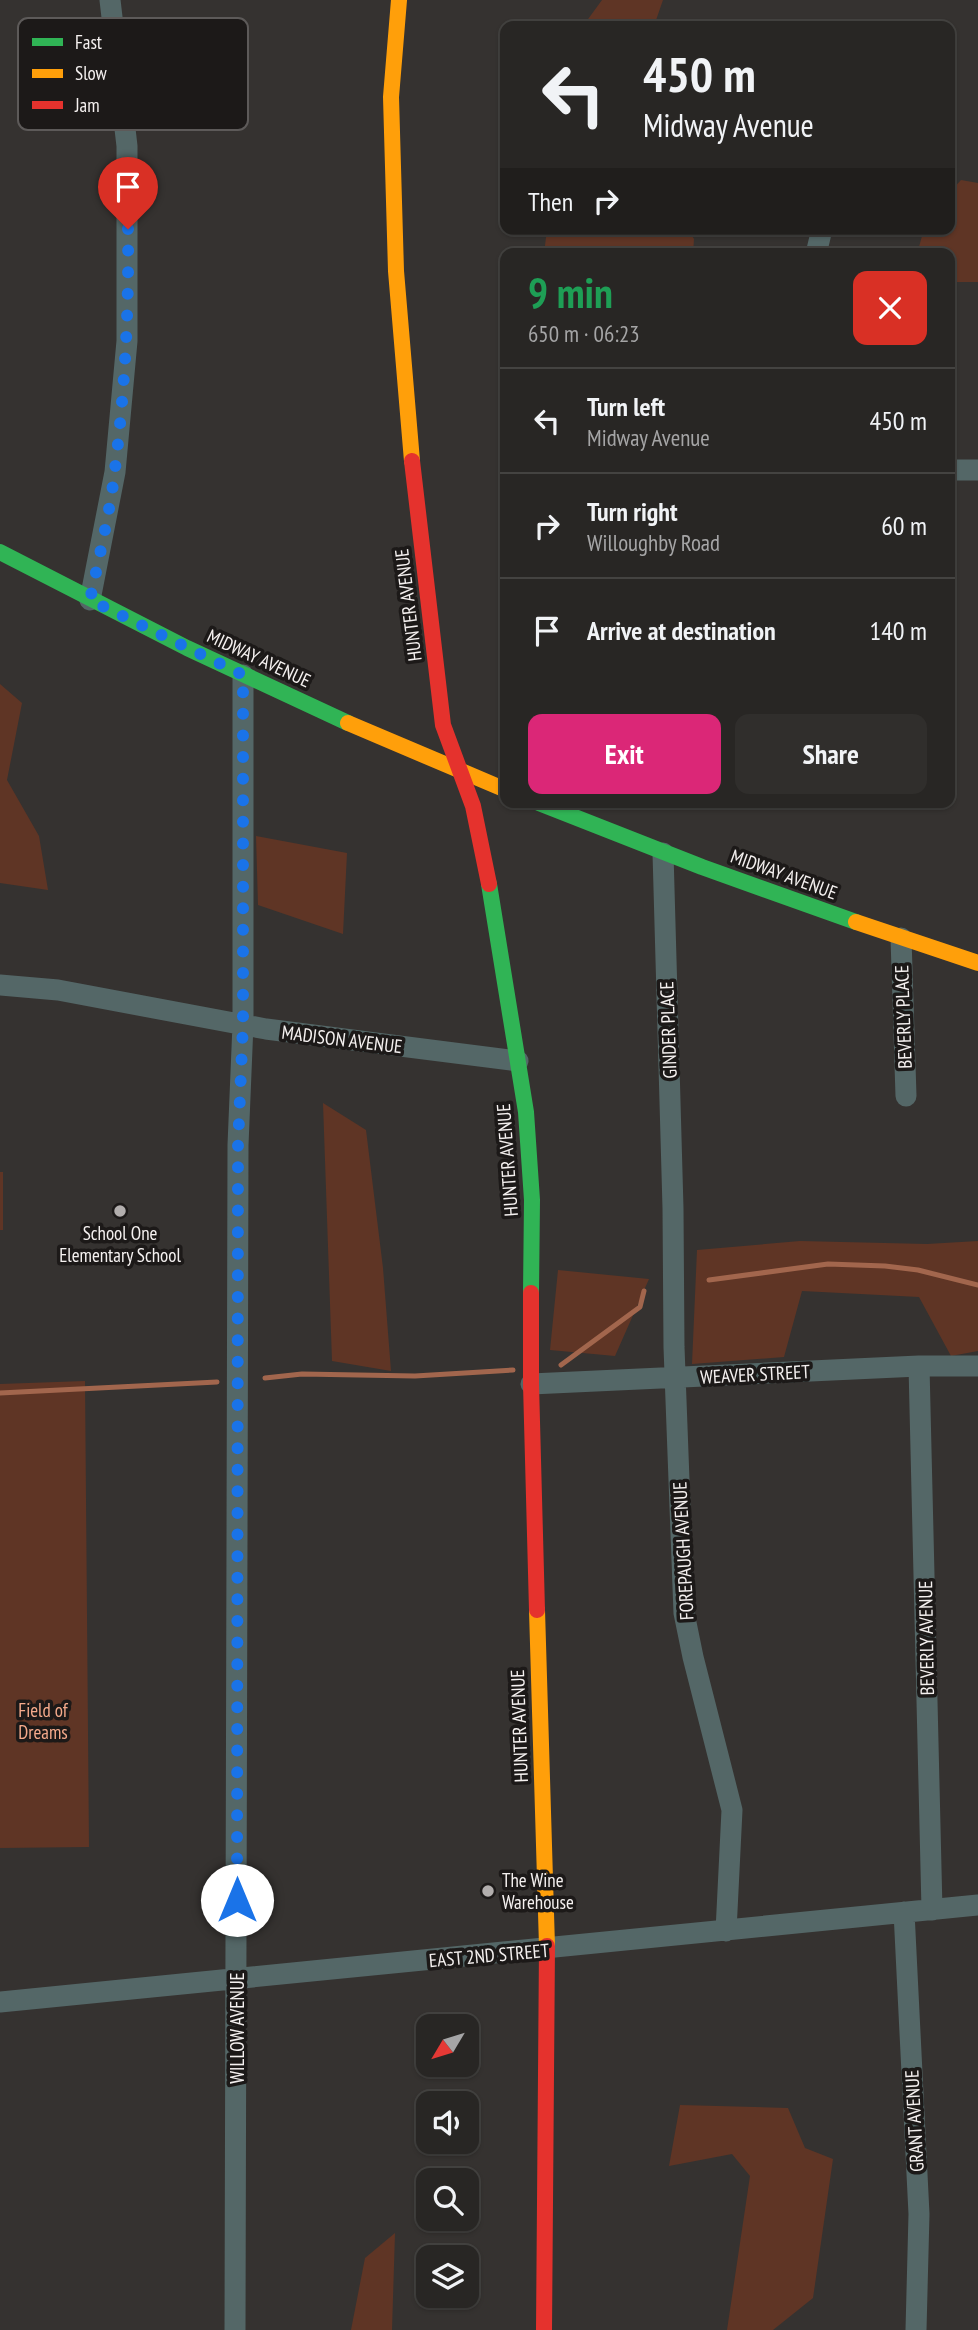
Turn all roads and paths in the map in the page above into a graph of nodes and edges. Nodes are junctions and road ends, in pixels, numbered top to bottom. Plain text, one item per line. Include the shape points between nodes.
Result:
1 (110, 0) edge
2 (400, 0) edge
3 (112, 18) edge
4 (125, 130) edge
5 (955, 470) edge
6 (978, 470) edge
7 (0, 552) edge
8 (90, 600) junction
9 (243, 675) junction
10 (460, 772) junction
11 (500, 788) edge
12 (551, 808) edge
13 (663, 853) junction
14 (901, 938) junction
15 (978, 963) edge
16 (0, 985) edge
17 (243, 1024) junction
18 (518, 1061) junction
19 (906, 1096) dead end
20 (673, 1208) joint
21 (919, 1366) junction
22 (978, 1366) edge
23 (675, 1377) junction
24 (531, 1384) junction
25 (978, 1905) edge
26 (932, 1910) junction
27 (904, 1912) junction
28 (726, 1931) junction
29 (547, 1950) junction
30 (237, 1978) junction
31 (0, 2002) edge
32 (235, 2330) edge
33 (544, 2330) edge
34 (916, 2330) edge

1 - 3 street
2 - 10 street, HUNTER AVENUE via 391,97 396,271 409,438 443,725
4 - 8 street via 128,341 115,472
5 - 6 street
7 - 8 street, MIDWAY AVENUE
8 - 9 street, MIDWAY AVENUE
9 - 10 street, MIDWAY AVENUE
9 - 17 street, WILLOW AVENUE
10 - 11 street, MIDWAY AVENUE
10 - 18 street, HUNTER AVENUE via 473,806 494,907
12 - 13 street, MIDWAY AVENUE
13 - 14 street, MIDWAY AVENUE
13 - 20 street, GINDER PLACE
14 - 15 street, MIDWAY AVENUE
14 - 19 street, BEVERLY PLACE
16 - 17 street, MADISON AVENUE via 58,990
17 - 18 street, MADISON AVENUE
17 - 30 street, WILLOW AVENUE via 238,1145
18 - 24 street, HUNTER AVENUE via 532,1200
20 - 23 street, FOREPAUGH AVENUE
21 - 22 street, WEAVER STREET
21 - 23 street, WEAVER STREET
21 - 26 street, BEVERLY AVENUE
23 - 24 street, WEAVER STREET
23 - 28 street, FOREPAUGH AVENUE via 684,1613 732,1810
24 - 29 street, HUNTER AVENUE
25 - 26 street, EAST 2ND STREET
26 - 27 street, EAST 2ND STREET
27 - 28 street, EAST 2ND STREET
27 - 34 street, GRANT AVENUE via 919,2214
28 - 29 street, EAST 2ND STREET
29 - 30 street, EAST 2ND STREET
29 - 33 street, HUNTER AVENUE
30 - 31 street, EAST 2ND STREET
30 - 32 street, WILLOW AVENUE

